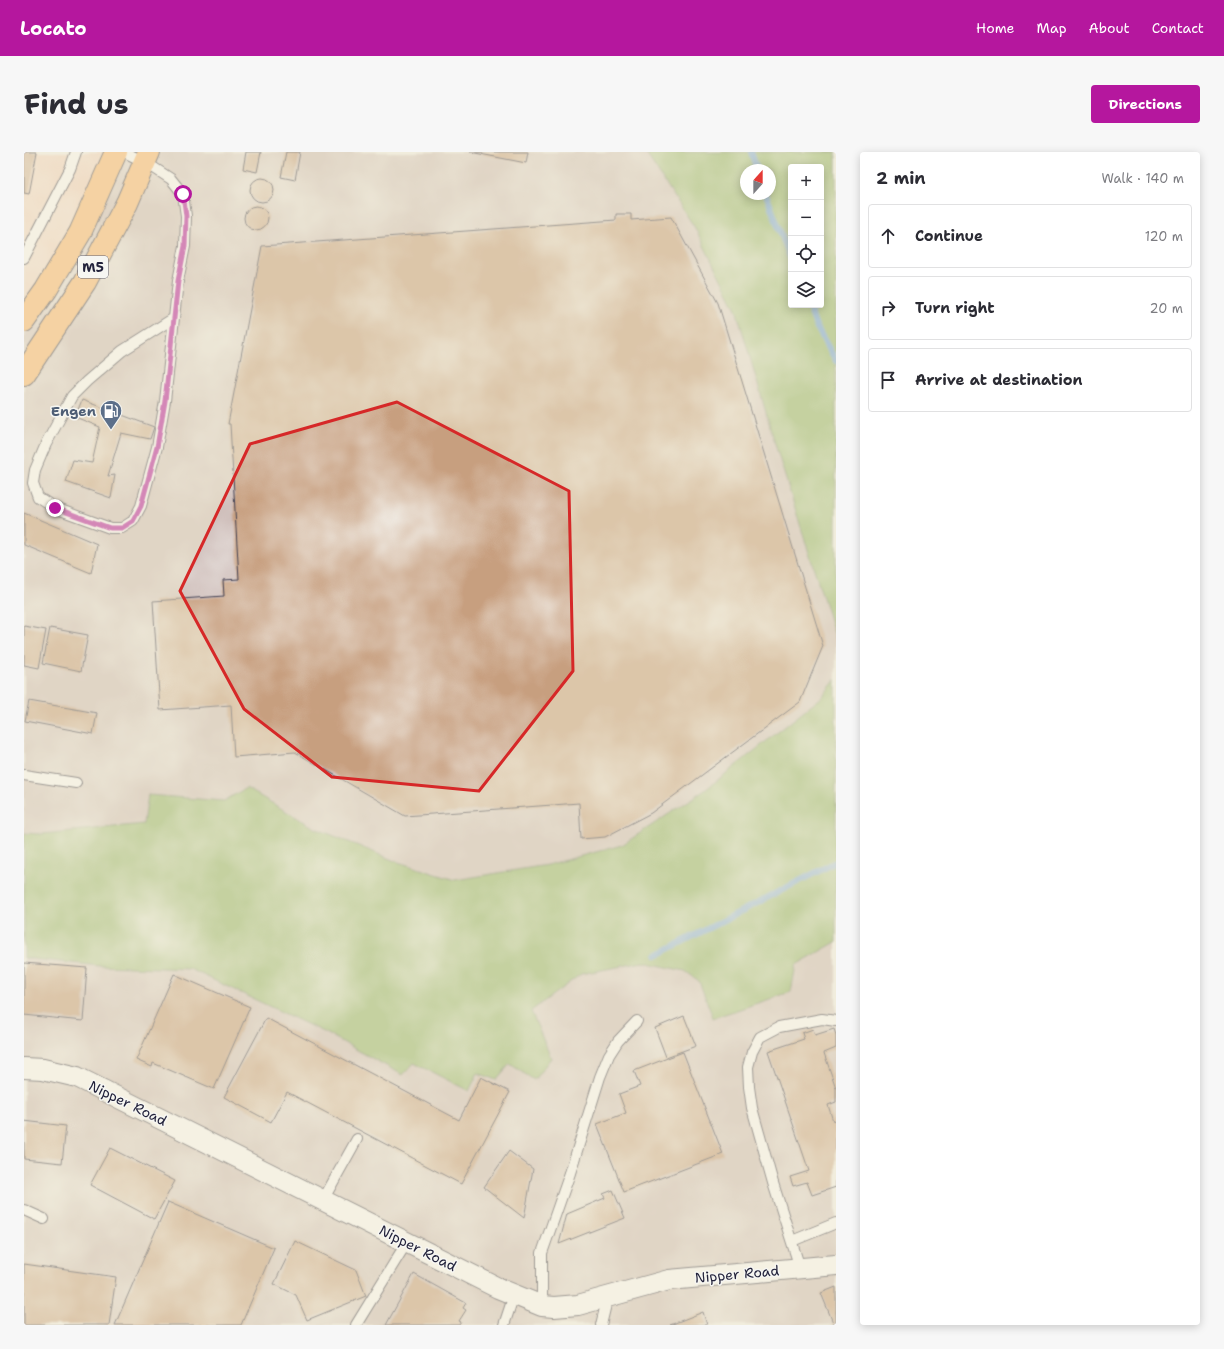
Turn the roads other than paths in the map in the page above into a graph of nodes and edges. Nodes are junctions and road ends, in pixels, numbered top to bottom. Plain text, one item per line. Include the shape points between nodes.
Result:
1 (76, 152) edge
2 (116, 152) edge
3 (124, 152) edge
4 (147, 157) edge
5 (24, 258) edge
6 (174, 318) junction
7 (24, 321) edge
8 (24, 374) edge
9 (24, 775) edge
10 (76, 783) dead end
11 (637, 1021) dead end
12 (836, 1021) edge
13 (24, 1068) edge
14 (357, 1139) dead end
15 (323, 1200) junction
16 (24, 1210) edge
17 (44, 1219) dead end
18 (836, 1223) edge
19 (792, 1241) junction
20 (407, 1242) junction
21 (836, 1265) edge
22 (800, 1268) junction
23 (514, 1295) junction
24 (608, 1296) junction
25 (542, 1306) junction
26 (356, 1325) edge
27 (504, 1325) edge
28 (601, 1325) edge

1 - 5 lane via 70,169
2 - 7 main road, M5 via 80,233
3 - 4 lane
4 - 6 lane via 183,194 186,216 185,246
4 - 8 main road, M5 via 127,203 85,282
6 - 6 lane via 157,447 141,506 133,521 122,528 110,528 55,508 38,497 33,483 35,470 72,396 122,351
9 - 10 lane
11 - 25 lane via 618,1041 600,1077 542,1253
12 - 19 lane via 822,1019 779,1027 760,1037 748,1067 752,1108
13 - 15 street, Nipper Road via 43,1069 77,1077
14 - 15 lane
15 - 20 street, Nipper Road
16 - 17 lane
18 - 19 lane
19 - 22 lane
20 - 23 street, Nipper Road
20 - 26 lane
21 - 22 street, Nipper Road
22 - 24 street, Nipper Road via 669,1280
23 - 25 street, Nipper Road
23 - 27 lane
24 - 25 street, Nipper Road via 578,1305
24 - 28 lane

